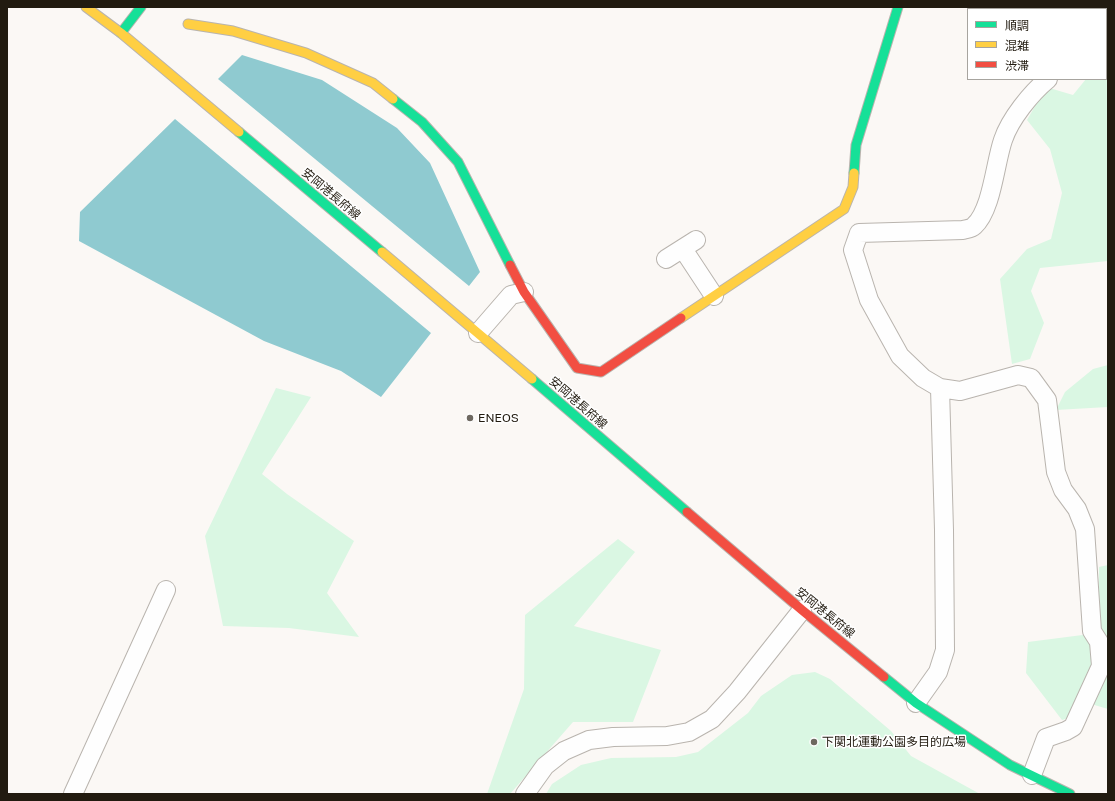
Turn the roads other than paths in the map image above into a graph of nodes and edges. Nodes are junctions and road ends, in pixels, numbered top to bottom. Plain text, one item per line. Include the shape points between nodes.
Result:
1 (86, 7) edge
2 (141, 7) edge
3 (898, 7) edge
4 (188, 24) dead end
5 (121, 33) junction
6 (1047, 80) edge
7 (844, 209) junction
8 (859, 233) junction
9 (666, 259) dead end
10 (524, 292) junction
11 (714, 296) junction
12 (478, 333) junction
13 (940, 388) junction
14 (166, 590) dead end
15 (802, 610) junction
16 (916, 703) junction
17 (1032, 775) junction
18 (73, 794) edge
19 (525, 794) edge
20 (1070, 794) edge

1 - 5 main road, 安岡港長府線
2 - 5 main road
3 - 7 main road via 856,146 853,187
4 - 10 main road via 234,31 306,53 373,83 422,122 458,162
5 - 12 main road, 安岡港長府線
6 - 8 street via 1038,87 1011,123 1003,140 988,202 973,228
7 - 8 street
7 - 11 main road
8 - 13 street via 853,250 869,300 900,356 923,378
9 - 11 street via 690,244
10 - 11 main road via 576,368 601,372
10 - 12 street via 511,295
12 - 15 main road, 安岡港長府線
13 - 16 street via 945,650 938,672
13 - 17 street via 960,391 1018,375 1031,378 1047,400 1056,472 1085,529 1092,631 1099,642 1101,666 1074,727 1046,738
14 - 18 street
15 - 16 main road, 安岡港長府線
15 - 19 street via 737,692 712,719 681,734 589,740 564,751 545,766
16 - 17 main road, 安岡港長府線 via 1010,765
17 - 20 main road, 安岡港長府線

